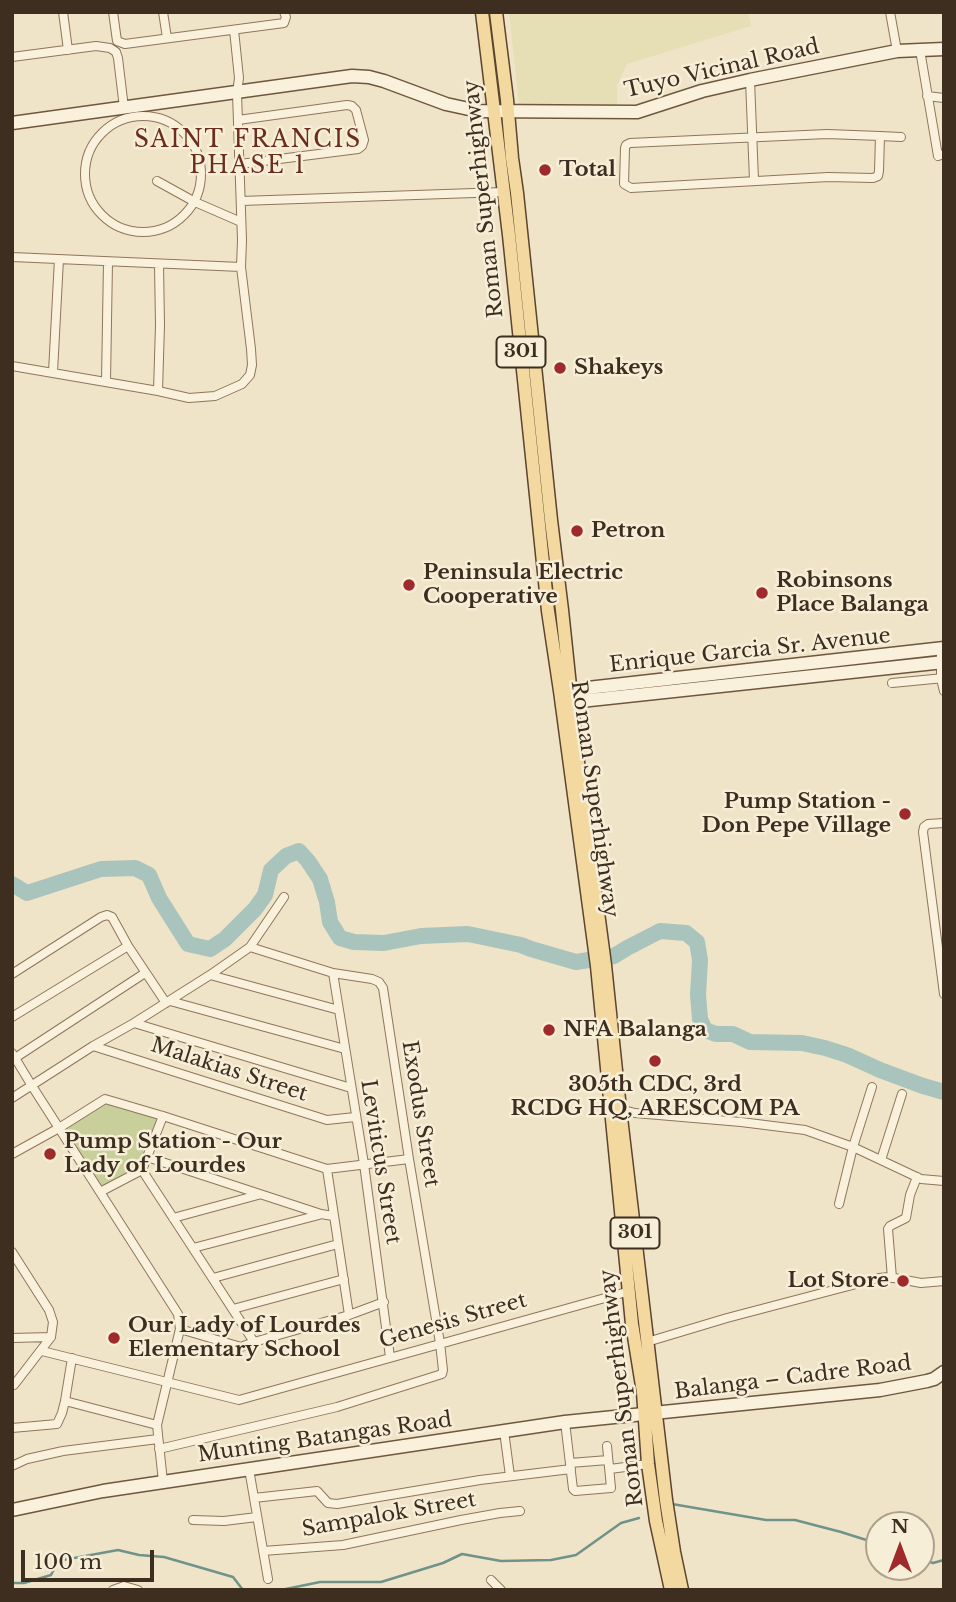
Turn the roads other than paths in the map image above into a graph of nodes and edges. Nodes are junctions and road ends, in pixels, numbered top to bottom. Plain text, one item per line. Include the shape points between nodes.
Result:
1 (63, 12) edge
2 (113, 12) edge
3 (163, 12) edge
4 (284, 12) edge
5 (482, 12) edge
6 (496, 12) edge
7 (891, 12) edge
8 (234, 30) junction
9 (167, 38) junction
10 (944, 49) edge
11 (68, 50) junction
12 (920, 50) junction
13 (897, 51) junction
14 (12, 57) edge
15 (750, 80) junction
16 (237, 93) junction
17 (928, 96) junction
18 (944, 98) edge
19 (124, 108) junction
20 (501, 111) junction
21 (238, 120) junction
22 (12, 123) edge
23 (880, 136) junction
24 (901, 137) dead end
25 (753, 138) junction
26 (944, 155) edge
27 (240, 164) junction
28 (754, 180) junction
29 (157, 181) dead end
30 (503, 192) junction
31 (241, 201) junction
32 (195, 202) junction
33 (241, 222) junction
34 (12, 257) edge
35 (58, 259) junction
36 (108, 262) junction
37 (159, 264) junction
38 (241, 267) junction
39 (12, 366) edge
40 (53, 372) junction
41 (106, 381) junction
42 (158, 391) junction
43 (942, 655) edge
44 (942, 678) edge
45 (892, 683) dead end
46 (944, 691) edge
47 (566, 696) junction
48 (944, 823) edge
49 (284, 897) dead end
50 (128, 946) junction
51 (250, 947) junction
52 (601, 966) junction
53 (145, 973) junction
54 (333, 973) junction
55 (12, 974) edge
56 (211, 975) junction
57 (944, 994) edge
58 (168, 1002) junction
59 (339, 1010) junction
60 (12, 1017) edge
61 (134, 1023) junction
62 (93, 1046) junction
63 (345, 1049) junction
64 (13, 1057) edge
65 (32, 1086) junction
66 (872, 1087) dead end
67 (351, 1088) junction
68 (902, 1094) dead end
69 (12, 1098) edge
70 (620, 1109) junction
71 (163, 1116) junction
72 (355, 1116) junction
73 (59, 1128) junction
74 (853, 1147) junction
75 (12, 1154) edge
76 (147, 1157) junction
77 (409, 1159) junction
78 (881, 1160) junction
79 (364, 1164) junction
80 (327, 1169) junction
81 (142, 1170) junction
82 (917, 1177) junction
83 (944, 1181) edge
84 (100, 1192) junction
85 (260, 1195) junction
86 (839, 1204) dead end
87 (321, 1214) junction
88 (333, 1216) junction
89 (173, 1218) junction
90 (338, 1244) junction
91 (193, 1248) junction
92 (12, 1252) edge
93 (213, 1278) junction
94 (892, 1278) junction
95 (344, 1279) junction
96 (944, 1281) edge
97 (629, 1291) junction
98 (384, 1302) junction
99 (233, 1309) junction
100 (349, 1315) junction
101 (180, 1329) junction
102 (51, 1337) junction
103 (12, 1338) edge
104 (254, 1342) junction
105 (647, 1342) junction
106 (440, 1343) junction
107 (42, 1351) junction
108 (390, 1357) junction
109 (72, 1358) junction
110 (944, 1372) edge
111 (167, 1382) junction
112 (12, 1385) edge
113 (65, 1401) junction
114 (651, 1414) junction
115 (565, 1422) junction
116 (157, 1425) junction
117 (12, 1428) edge
118 (504, 1431) junction
119 (159, 1444) junction
120 (607, 1446) dead end
121 (608, 1460) junction
122 (648, 1464) junction
123 (12, 1466) edge
124 (570, 1466) junction
125 (249, 1469) junction
126 (610, 1469) junction
127 (510, 1476) junction
128 (163, 1482) junction
129 (254, 1498) junction
130 (12, 1510) edge
131 (520, 1511) dead end
132 (257, 1517) junction
133 (193, 1520) dead end
134 (263, 1551) junction
135 (268, 1579) dead end
136 (491, 1580) dead end
137 (113, 1590) edge
138 (138, 1590) edge
139 (501, 1590) edge
140 (671, 1590) edge
141 (682, 1590) edge

1 - 11 street
2 - 9 street via 117,41
3 - 9 street
4 - 8 street via 284,23
5 - 20 main road, Roman Superhighway / 301
6 - 20 main road, Roman Superhighway / 301
7 - 13 street
8 - 9 street
8 - 16 street
10 - 12 street, Tuyo Vicinal Road
11 - 14 street
11 - 19 street via 103,46 116,52
12 - 13 street, Tuyo Vicinal Road
12 - 17 street
13 - 15 street, Tuyo Vicinal Road
15 - 20 street, Tuyo Vicinal Road via 636,112
15 - 25 street
16 - 19 street, Tuyo Vicinal Road
16 - 20 street, Tuyo Vicinal Road via 369,77 446,104
16 - 21 street
17 - 18 street
17 - 26 street via 938,156
19 - 22 street, Tuyo Vicinal Road
20 - 30 main road, Roman Superhighway / 301
20 - 47 main road, Roman Superhighway / 301
21 - 27 street
21 - 27 street via 347,105 356,110 364,140 358,149
23 - 24 street
23 - 25 street
23 - 28 street via 879,171 873,178
25 - 28 street
25 - 28 street via 630,143 625,148 624,184 631,188
27 - 31 street
29 - 32 street
30 - 31 street
30 - 47 main road, Roman Superhighway / 301 via 548,611
31 - 33 street
32 - 32 street via 182,219 161,230 136,233 114,226 96,210 86,190 84,168 91,146 104,130 122,119 145,115 166,120 185,133 198,152 202,176
32 - 33 street
33 - 38 street
34 - 35 street
35 - 36 street
35 - 40 street
36 - 37 street
36 - 41 street
37 - 38 street
37 - 42 street
38 - 42 street via 250,375 242,384 215,396 189,398
39 - 40 street
40 - 41 street
41 - 42 street
43 - 44 street
43 - 47 street, Enrique Garcia Sr. Avenue
44 - 45 street
44 - 46 street
47 - 52 main road, Roman Superhighway / 301
48 - 57 street via 928,824 923,832
49 - 51 street
50 - 53 street
50 - 55 street via 107,915
50 - 60 street
51 - 54 street, Exodus Street
51 - 56 street
52 - 70 main road, Roman Superhighway / 301
52 - 97 main road, Roman Superhighway / 301
53 - 58 street
53 - 64 street
54 - 59 street, Leviticus Street
54 - 77 street, Exodus Street via 372,979 383,988
56 - 58 street
56 - 59 street
58 - 61 street
58 - 63 street
59 - 63 street, Leviticus Street
61 - 62 street
61 - 67 street
62 - 65 street
62 - 72 street, Malakias Street via 327,1120
63 - 67 street, Leviticus Street
64 - 65 street
65 - 69 street
65 - 73 street
66 - 74 street
67 - 72 street, Leviticus Street
68 - 78 street
70 - 74 street via 805,1130
70 - 105 main road, Roman Superhighway / 301
71 - 73 street via 105,1099
71 - 76 street
71 - 80 street
72 - 79 street, Leviticus Street
73 - 75 street
73 - 84 street
74 - 78 street
74 - 86 street
76 - 81 street
76 - 85 street
77 - 79 street
77 - 106 street, Exodus Street
78 - 82 street
79 - 80 street
79 - 98 street, Leviticus Street
80 - 88 street
81 - 84 street
81 - 89 street
82 - 83 street
82 - 94 street via 906,1218 888,1229
84 - 101 street via 178,1314
85 - 87 street
85 - 89 street
87 - 88 street
87 - 91 street
88 - 90 street
89 - 91 street
90 - 93 street
90 - 95 street
91 - 93 street
92 - 102 street via 49,1310
93 - 99 street
94 - 96 street
94 - 105 street via 878,1278
95 - 99 street
95 - 100 street
97 - 106 street, Genesis Street
97 - 114 main road, Roman Superhighway / 301
98 - 100 street
98 - 108 street, Leviticus Street
99 - 104 street
100 - 104 street
101 - 104 street via 242,1348
101 - 111 street
102 - 103 street
102 - 107 street
105 - 114 main road, Roman Superhighway / 301
106 - 108 street, Genesis Street
106 - 119 street, Exodus Street via 443,1370 438,1376 337,1406
107 - 109 street, Genesis Street
107 - 112 street
108 - 111 street, Genesis Street via 239,1399
109 - 111 street, Genesis Street
109 - 113 street
110 - 114 street, Balanga – Cadre Road via 927,1381 880,1390
111 - 116 street
113 - 116 street
113 - 117 street via 57,1424
114 - 115 street, Munting Batangas Road
114 - 122 main road, Roman Superhighway / 301
114 - 141 main road, Roman Superhighway / 301
115 - 118 street, Munting Batangas Road
115 - 124 street
116 - 119 street
118 - 125 street, Munting Batangas Road
118 - 127 street
119 - 123 street via 62,1451
119 - 128 street
120 - 121 street
121 - 124 street
121 - 126 street
122 - 126 street
122 - 140 main road, Roman Superhighway / 301
124 - 126 street via 573,1489 580,1492 611,1488
124 - 127 street
125 - 128 street, Munting Batangas Road
125 - 129 street
127 - 129 street via 337,1504 328,1503 317,1491
128 - 130 street, Munting Batangas Road
129 - 132 street
131 - 134 street, Sampalok Street via 342,1545
132 - 133 street
132 - 134 street
134 - 135 street
136 - 139 street
137 - 138 street via 124,1586

